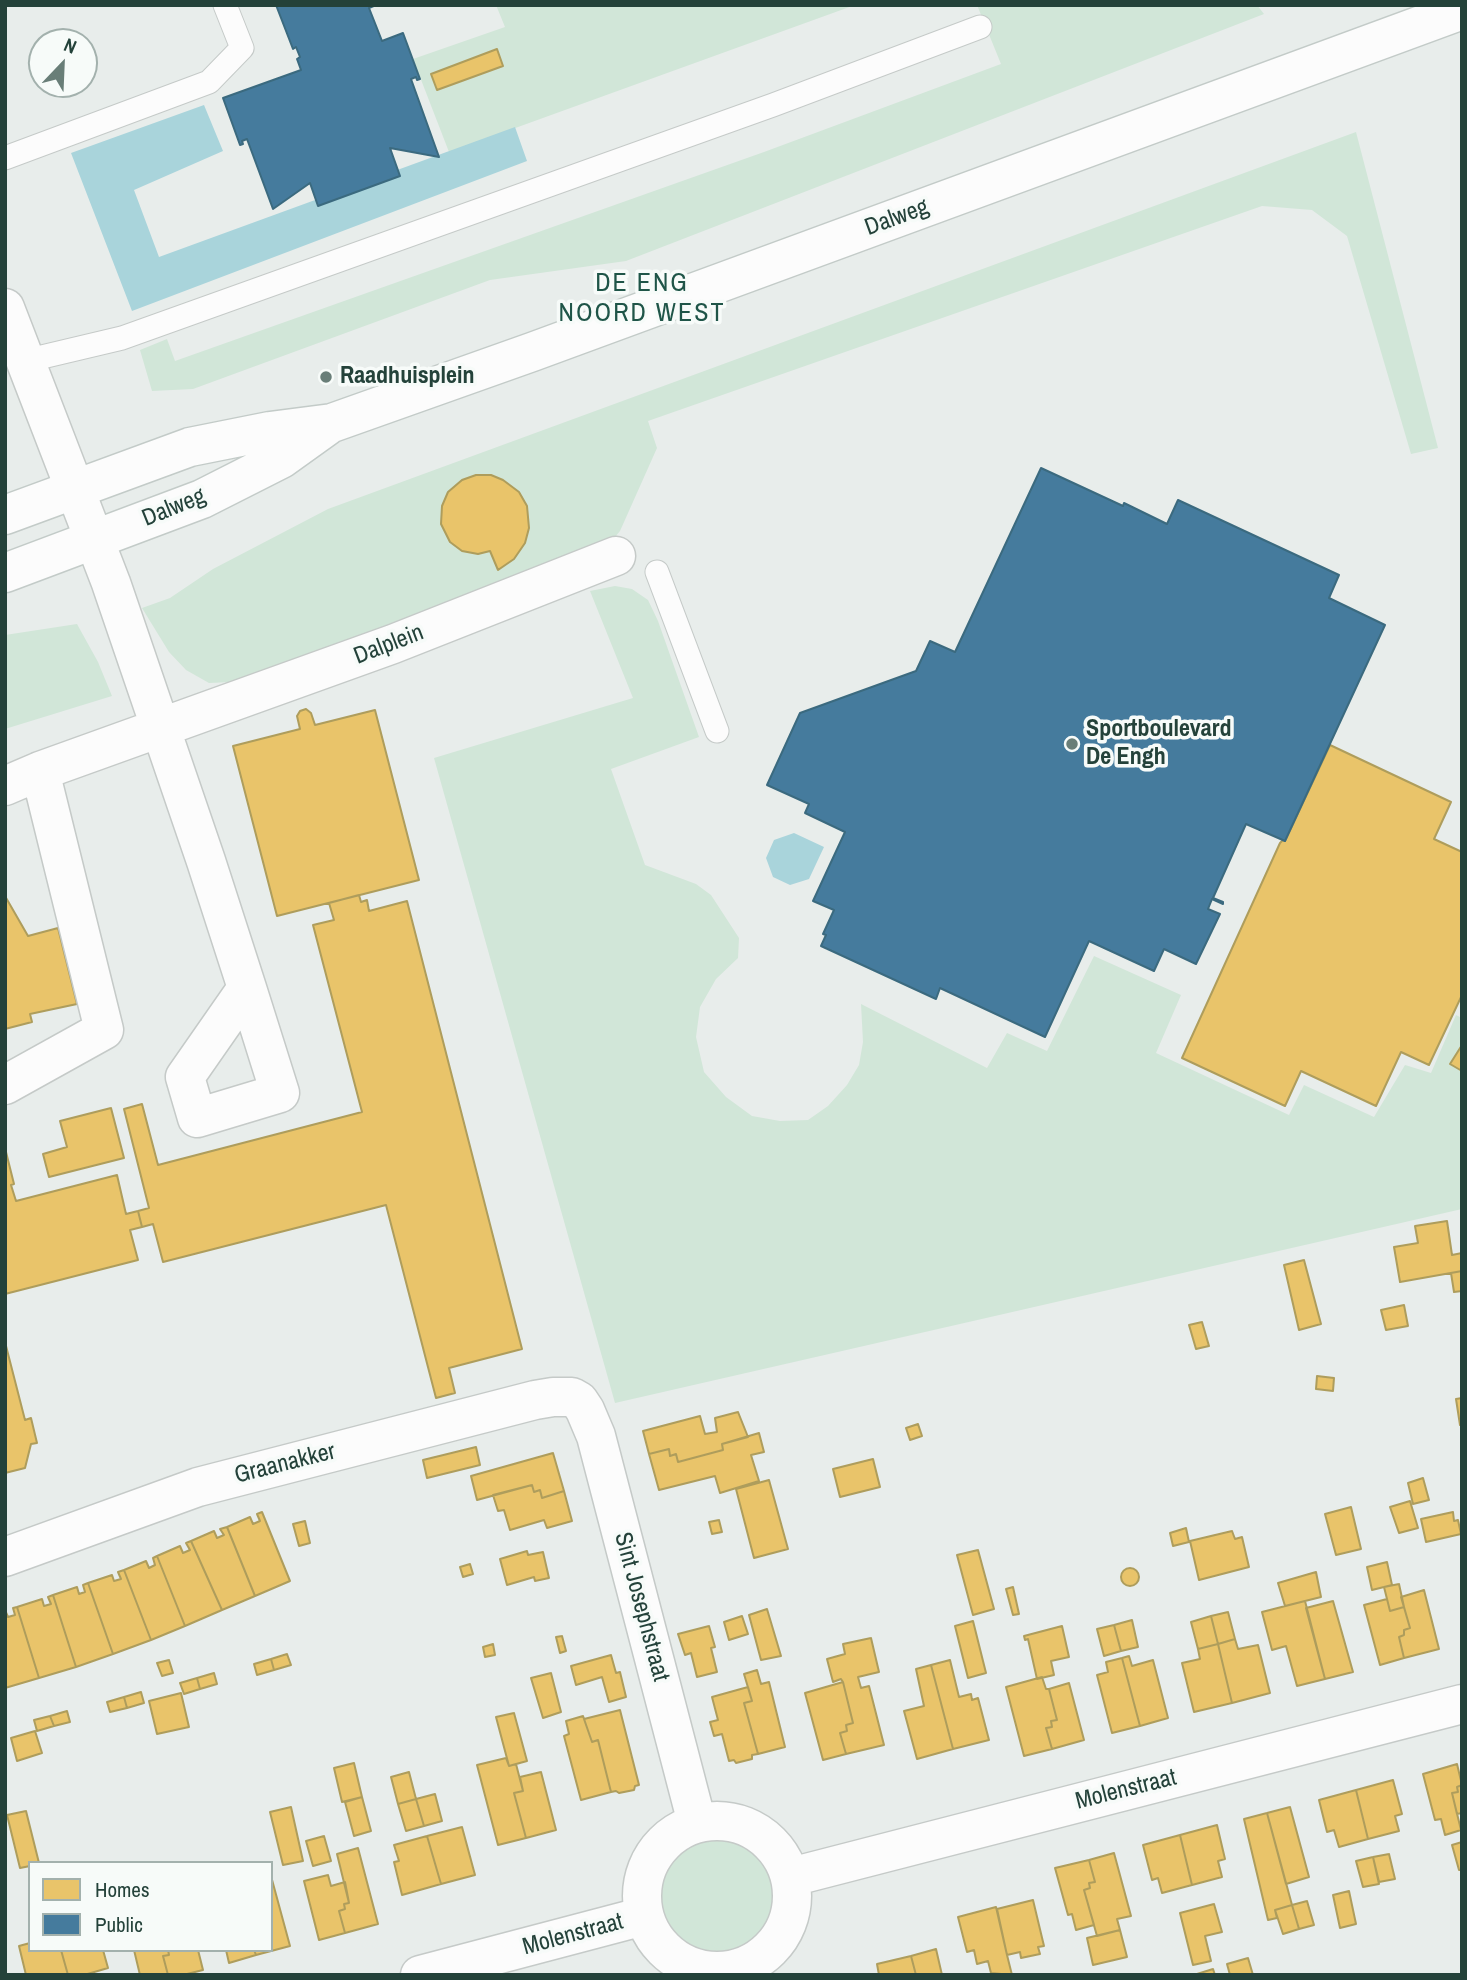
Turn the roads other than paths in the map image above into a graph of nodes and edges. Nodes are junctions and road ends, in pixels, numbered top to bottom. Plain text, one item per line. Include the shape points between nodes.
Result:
1 (225, 5) edge
2 (1462, 10) edge
3 (980, 27) dead end
4 (5, 158) edge
5 (5, 308) edge
6 (25, 361) junction
7 (332, 423) junction
8 (76, 489) junction
9 (5, 515) edge
10 (95, 540) junction
11 (616, 556) dead end
12 (657, 572) dead end
13 (5, 573) edge
14 (160, 730) junction
15 (717, 732) dead end
16 (40, 771) junction
17 (5, 786) edge
18 (247, 988) dead end
19 (5, 1085) edge
20 (572, 1397) joint
21 (5, 1557) edge
22 (1462, 1704) edge
23 (696, 1824) junction
24 (791, 1877) junction
25 (644, 1916) junction
26 (420, 1975) edge

1 - 4 lane via 242,48 209,82
2 - 7 street, Dalweg
3 - 6 lane via 122,338
5 - 6 street
6 - 8 street
7 - 8 street, Dalweg via 190,447
7 - 10 street, Dalweg via 281,459 202,499
8 - 9 street, Dalweg
8 - 10 street
10 - 13 street, Dalweg
10 - 14 street
11 - 14 street, Dalplein
12 - 15 lane
14 - 16 street, Dalplein
14 - 18 street
16 - 17 street, Dalplein
16 - 19 street via 104,1030
20 - 21 street, Graanakker via 535,1400 198,1487
20 - 23 street, Sint Josephstraat via 585,1410 596,1436
22 - 24 street, Molenstraat
23 - 24 street, Molenstraat via 737,1823 755,1831 771,1842
23 - 25 street, Molenstraat via 678,1831 652,1859 644,1877
24 - 25 street, Molenstraat via 792,1906 783,1934 763,1956 736,1970 707,1971 680,1962 664,1950
25 - 26 street, Molenstraat

